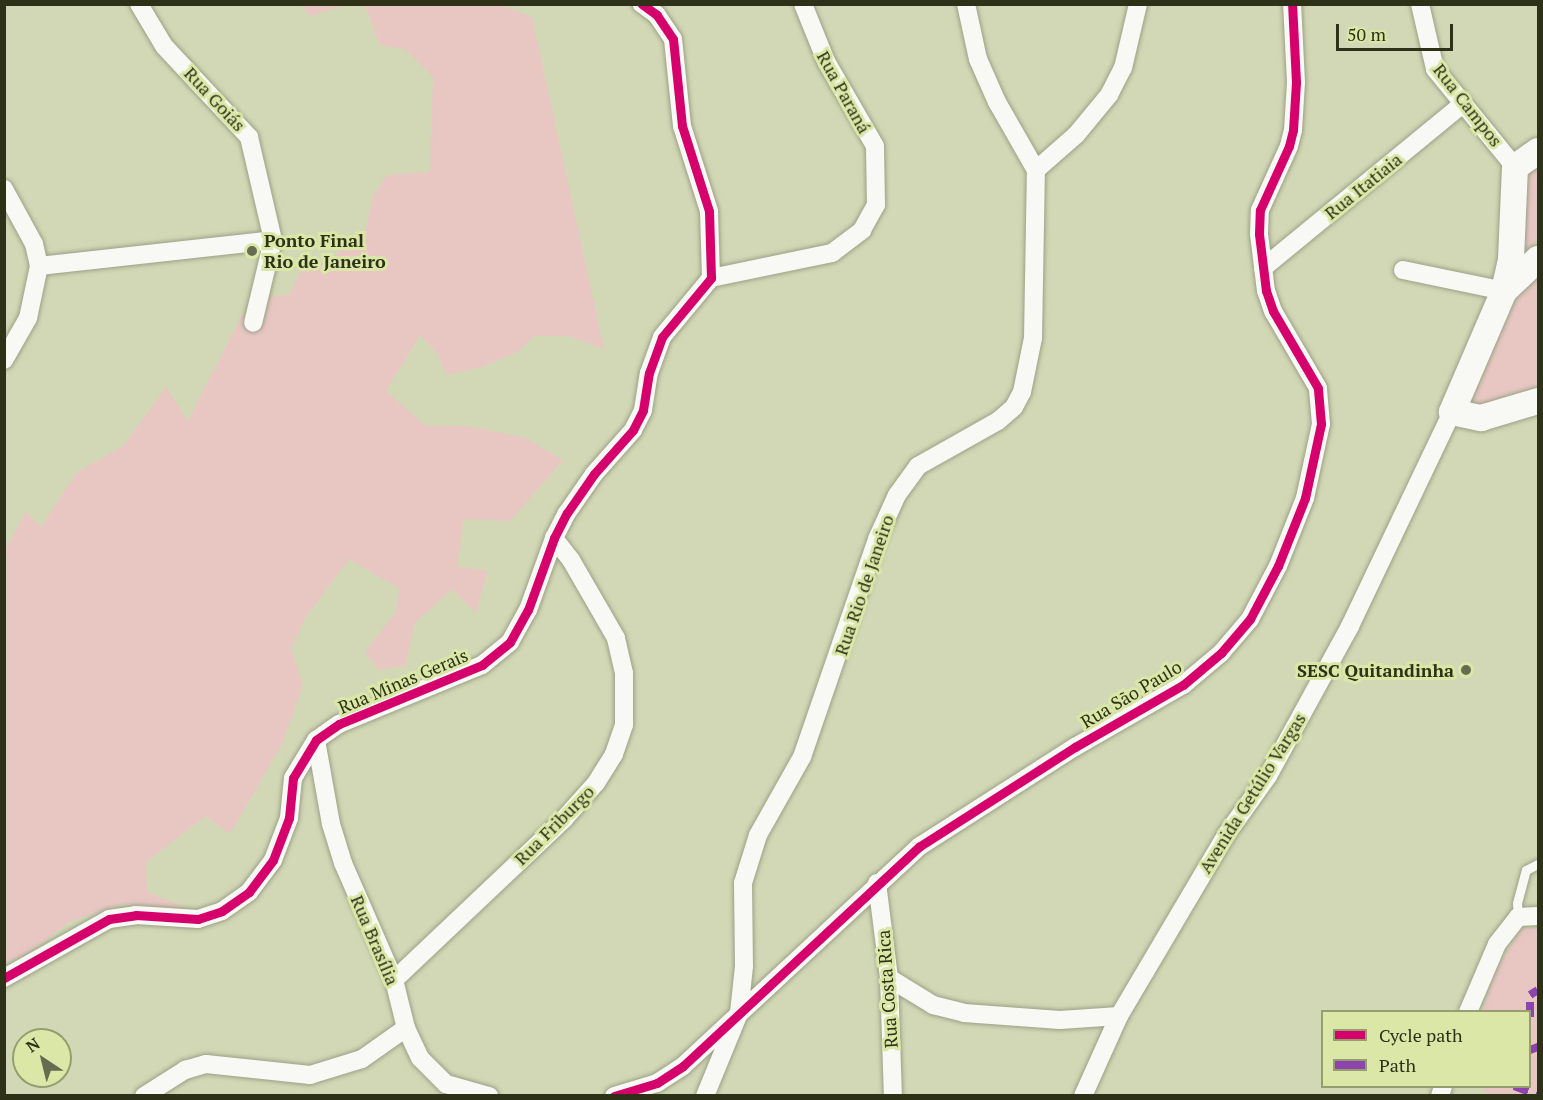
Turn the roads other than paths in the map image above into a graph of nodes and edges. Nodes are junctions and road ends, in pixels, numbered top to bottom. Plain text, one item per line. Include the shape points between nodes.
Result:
1 (140, 4) edge
2 (642, 4) edge
3 (803, 4) edge
4 (966, 4) edge
5 (1138, 4) edge
6 (1292, 4) edge
7 (1420, 4) edge
8 (1463, 104) junction
9 (1539, 151) edge
10 (1515, 167) junction
11 (1036, 170) junction
12 (4, 189) edge
13 (273, 240) junction
14 (1539, 258) edge
15 (39, 266) junction
16 (1263, 268) junction
17 (1403, 270) dead end
18 (711, 278) junction
19 (1504, 291) junction
20 (253, 323) dead end
21 (4, 360) edge
22 (1539, 401) edge
23 (1452, 412) junction
24 (554, 538) junction
25 (316, 740) junction
26 (1539, 864) edge
27 (877, 883) junction
28 (1539, 915) edge
29 (1518, 917) junction
30 (4, 978) edge
31 (889, 978) junction
32 (394, 980) junction
33 (1468, 1010) edge
34 (739, 1013) junction
35 (1119, 1016) junction
36 (406, 1028) junction
37 (144, 1095) edge
38 (489, 1095) edge
39 (614, 1095) edge
40 (705, 1095) edge
41 (893, 1095) edge
42 (1083, 1095) edge

1 - 13 street, Rua Goiás via 164,46 222,103 249,137
2 - 18 street via 657,15 673,39 682,126 709,211
3 - 18 street, Rua Paraná via 826,61 874,146 876,205 862,230 832,254
4 - 11 street via 978,59 997,102
5 - 11 street via 1123,68 1109,94 1076,135
6 - 16 street, Rua São Paulo via 1296,82 1293,130 1260,210
7 - 8 street, Rua Campos via 1435,69
8 - 10 street, Rua Campos
8 - 16 street, Rua Itatiaia
9 - 10 street
10 - 19 street, Avenida Getúlio Vargas via 1511,260
11 - 34 street, Rua Rio de Janeiro via 1033,338 1022,392 1014,407 998,421 918,466 893,503 802,757 758,835 743,883 744,966
12 - 15 street via 34,244
13 - 15 street
13 - 20 street, Rua Goiás
14 - 19 street, Avenida Getúlio Vargas
15 - 21 street via 28,318
16 - 27 street, Rua São Paulo via 1273,311 1318,388 1321,411 1305,498 1278,566 1250,618 1221,653 1184,685 1075,747 920,846
17 - 19 street
18 - 24 street, Rua Minas Gerais via 662,337 649,373 643,410 633,430 594,474
19 - 23 street, Avenida Getúlio Vargas
22 - 23 street via 1481,418
23 - 35 street, Avenida Getúlio Vargas via 1350,626 1284,746 1226,835
24 - 25 street, Rua Minas Gerais via 528,610 510,642 489,660 452,680 339,724
24 - 32 street, Rua Friburgo via 588,587 616,638 624,673 624,725 615,754 564,819
25 - 30 street, Rua Minas Gerais via 292,778 289,818 273,860 249,892 222,912 198,919 136,915 109,919
25 - 32 street, Rua Brasília via 342,864
26 - 29 lane via 1526,870 1517,903
27 - 31 street, Rua Costa Rica
27 - 34 street, Rua São Paulo
28 - 29 street
29 - 33 street via 1497,944
31 - 35 street via 933,1005 964,1014 1060,1020
31 - 41 street, Rua Costa Rica
32 - 36 street, Rua Brasília
34 - 39 street via 683,1066 657,1083
34 - 40 street, Rua Rio de Janeiro
35 - 42 street, Avenida Getúlio Vargas
36 - 37 street via 362,1059 310,1075 206,1064 185,1070
36 - 38 street, Rua Brasília via 420,1058 438,1079 455,1088

